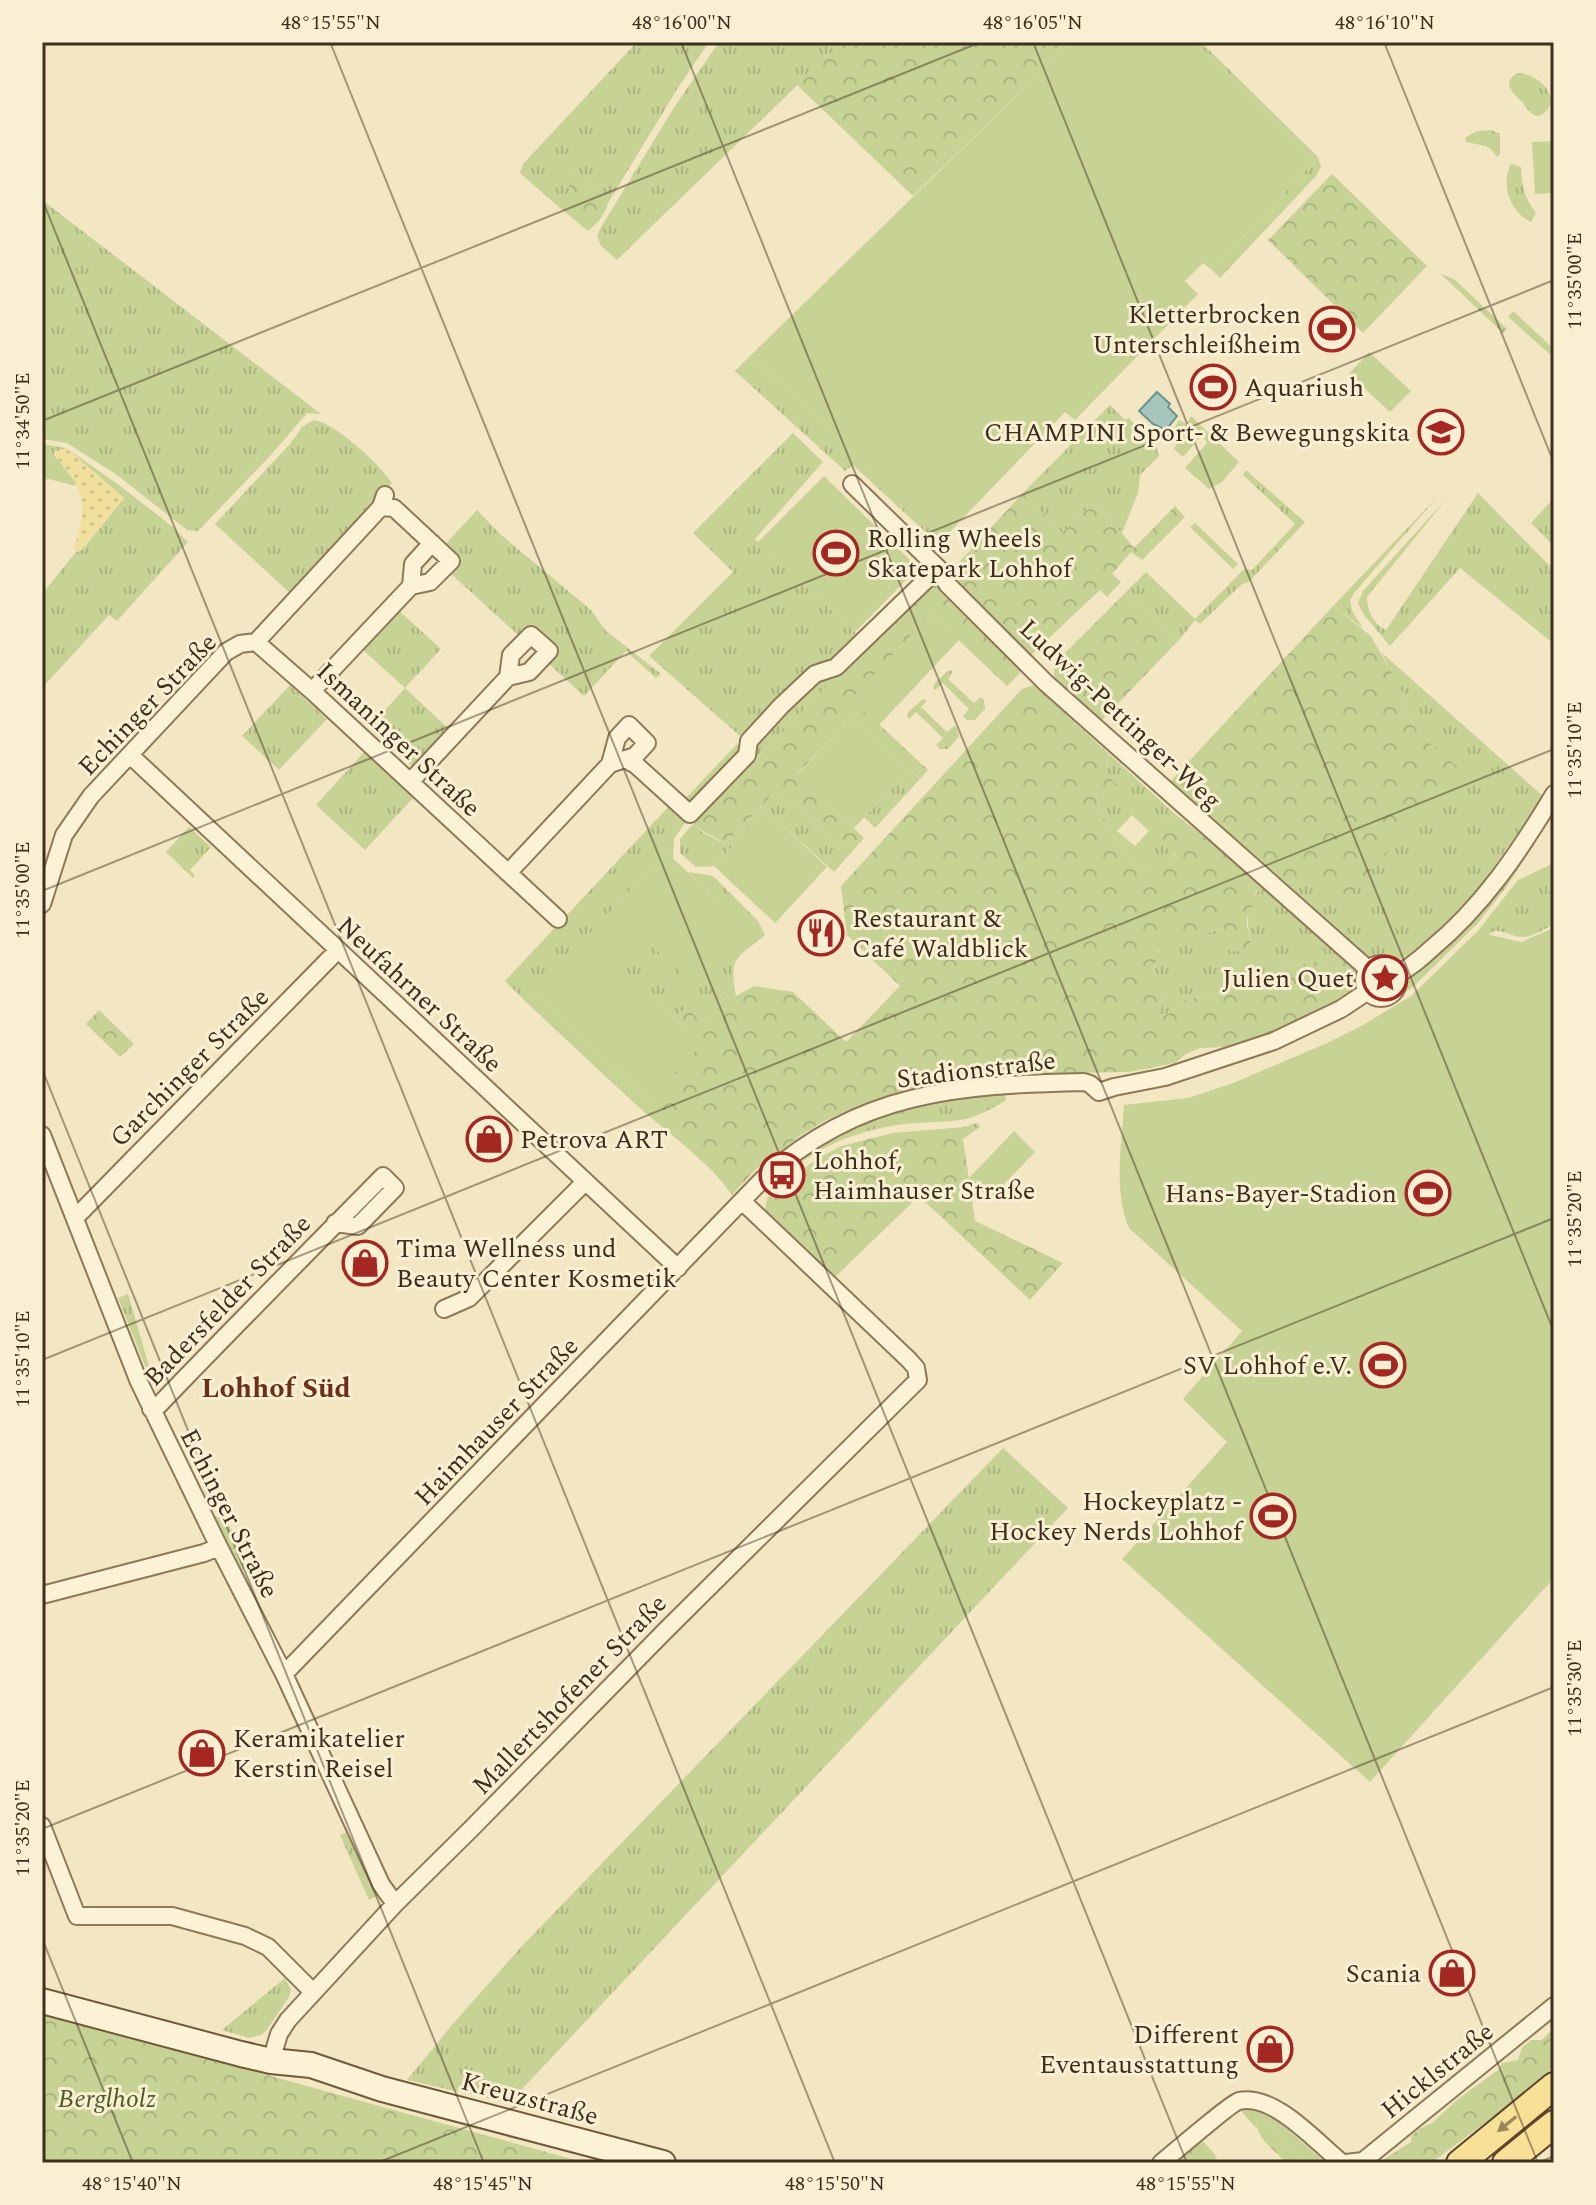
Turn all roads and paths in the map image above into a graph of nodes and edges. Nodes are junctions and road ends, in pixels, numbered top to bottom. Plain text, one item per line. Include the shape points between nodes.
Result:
1 (852, 484) dead end
2 (432, 543) junction
3 (940, 570) junction
4 (411, 586) junction
5 (256, 642) junction
6 (508, 677) dead end
7 (312, 691) junction
8 (130, 755) junction
9 (410, 782) junction
10 (1554, 794) edge
11 (508, 873) junction
12 (42, 904) edge
13 (558, 919) dead end
14 (338, 950) junction
15 (1369, 970) junction
16 (1396, 975) junction
17 (1368, 991) junction
18 (42, 1135) edge
19 (585, 1182) junction
20 (742, 1201) junction
21 (75, 1218) junction
22 (335, 1223) dead end
23 (678, 1268) junction
24 (444, 1309) dead end
25 (151, 1409) junction
26 (219, 1547) junction
27 (42, 1595) edge
28 (284, 1674) junction
29 (42, 1826) edge
30 (395, 1904) junction
31 (313, 1992) junction
32 (42, 2001) edge
33 (1554, 2006) edge
34 (271, 2061) junction
35 (1554, 2086) edge
36 (1554, 2124) edge
37 (663, 2163) edge
38 (1161, 2163) edge
39 (1344, 2163) edge
40 (1460, 2163) edge
41 (1506, 2163) edge

1 - 3 street, Ludwig-Pettinger-Weg
2 - 4 street via 413,564
2 - 4 street via 451,561 430,582
2 - 5 street, Echinger Straße via 383,501
3 - 11 street via 836,667 815,674 781,706 749,741 747,755 690,814 636,765 618,761
3 - 15 street, Ludwig-Pettinger-Weg via 947,584 1046,683
4 - 7 street
5 - 7 street, Ismaninger Straße
5 - 8 street, Echinger Straße via 226,652
6 - 9 street
7 - 9 street, Ismaninger Straße
8 - 12 street, Echinger Straße via 64,835
8 - 14 street, Neufahrner Straße
9 - 11 street, Ismaninger Straße
10 - 16 street, Stadionstraße via 1472,911
11 - 13 street, Ismaninger Straße
14 - 19 street, Neufahrner Straße
14 - 21 street, Garchinger Straße
15 - 16 street via 1384,965
15 - 17 street
16 - 17 street, Stadionstraße via 1391,995 1379,998
17 - 20 street, Stadionstraße via 1274,1041 1165,1077 1099,1092 1084,1082 1019,1083 885,1105 814,1139
18 - 21 street, Echinger Straße
19 - 23 street, Neufahrner Straße
19 - 24 street via 469,1298
20 - 23 street, Haimhauser Straße
20 - 30 street, Mallertshofener Straße via 909,1360 918,1380
21 - 25 street, Echinger Straße
22 - 25 street, Badersfelder Straße
23 - 28 street, Haimhauser Straße
25 - 26 street, Echinger Straße
26 - 27 street
26 - 28 street, Echinger Straße
28 - 30 street, Echinger Straße
29 - 31 street via 77,1916 172,1916 245,1936 268,1947
30 - 31 street, Mallertshofener Straße
31 - 34 street, Mallertshofener Straße via 279,2034
32 - 34 main road, Kreuzstraße
33 - 39 street, Hicklstraße via 1363,2161
34 - 37 main road, Kreuzstraße via 307,2079 382,2089
35 -> 40 main road
36 - 41 main road
38 - 39 street, Hicklstraße via 1236,2101 1260,2101

